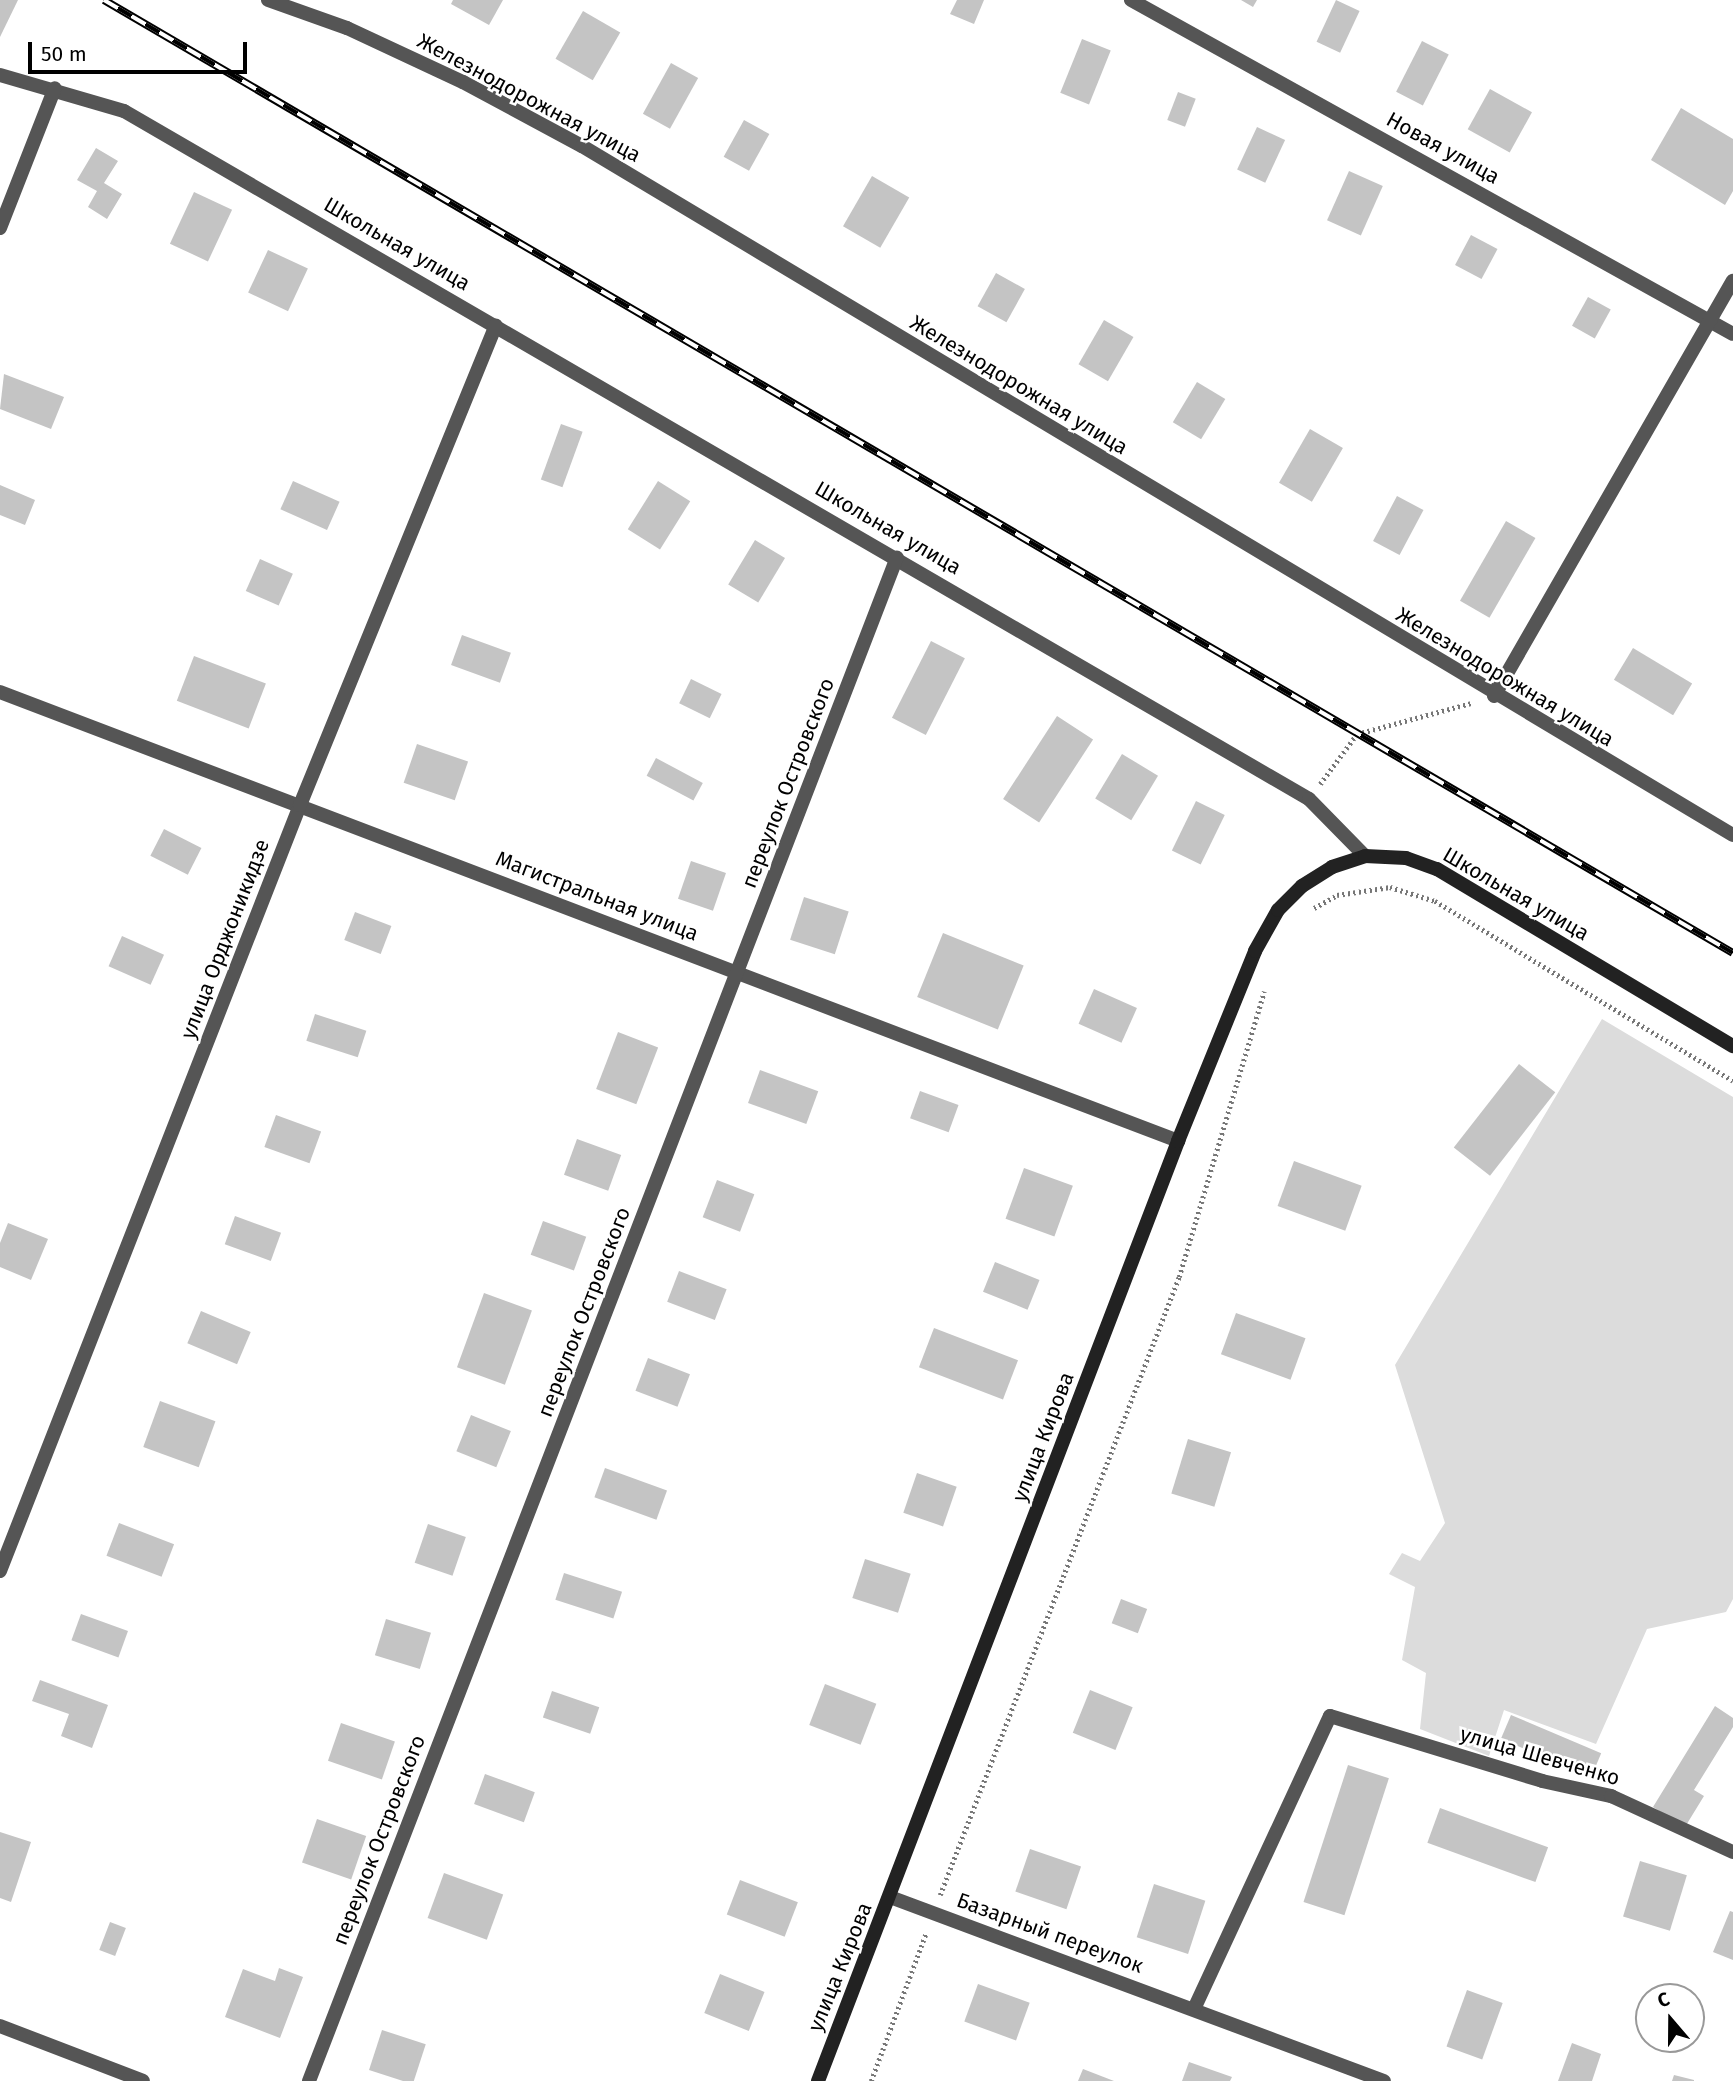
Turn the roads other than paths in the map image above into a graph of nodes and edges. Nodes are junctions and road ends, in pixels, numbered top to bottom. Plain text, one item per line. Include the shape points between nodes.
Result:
1 (268, 0) edge
2 (1132, 0) edge
3 (0, 75) edge
4 (55, 88) junction
5 (0, 228) edge
6 (1733, 281) edge
7 (1710, 320) junction
8 (496, 326) junction
9 (1733, 334) edge
10 (897, 557) junction
11 (0, 692) edge
12 (1494, 696) junction
13 (300, 804) junction
14 (1733, 835) edge
15 (1365, 856) junction
16 (738, 973) junction
17 (1733, 1046) edge
18 (1178, 1141) junction
19 (0, 1571) edge
20 (1733, 1852) edge
21 (890, 1896) junction
22 (1194, 2009) junction
23 (0, 2026) edge
24 (143, 2081) edge
25 (309, 2081) edge
26 (818, 2081) edge
27 (1384, 2081) edge

1 - 12 street, Железнодорожная улица via 347,28 417,60 582,146
2 - 7 street, Новая улица
3 - 4 street, Школьная улица
4 - 5 street
4 - 8 street, Школьная улица via 124,111
6 - 7 street
7 - 9 street, Новая улица
7 - 12 street
8 - 10 street, Школьная улица
8 - 13 street, улица Орджоникидзе
10 - 15 street, Школьная улица via 1309,799
10 - 16 street, переулок Островского
11 - 13 street, Магистральная улица
12 - 14 street, Железнодорожная улица
13 - 16 street, Магистральная улица
13 - 19 street, улица Орджоникидзе
15 - 17 main road, Школьная улица via 1406,858 1437,869
15 - 18 main road, улица Кирова via 1312,880 1278,910 1255,951
16 - 18 street, Магистральная улица
16 - 25 street, переулок Островского
18 - 21 main road, улица Кирова
20 - 22 street, улица Шевченко via 1611,1796 1542,1781 1330,1716
21 - 22 street, Базарный переулок
21 - 26 main road, улица Кирова
22 - 27 street, Базарный переулок
23 - 24 street

